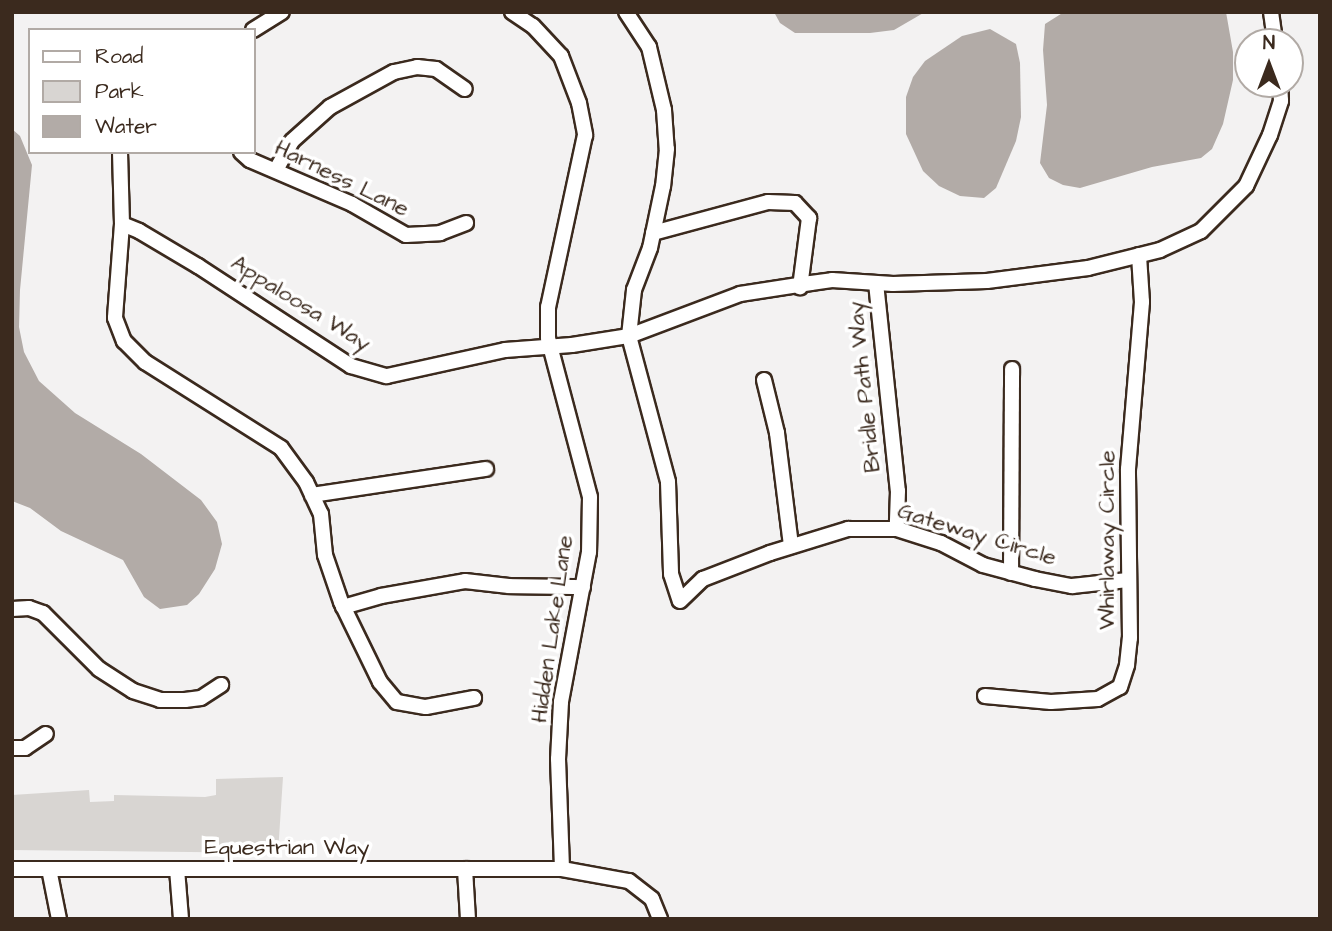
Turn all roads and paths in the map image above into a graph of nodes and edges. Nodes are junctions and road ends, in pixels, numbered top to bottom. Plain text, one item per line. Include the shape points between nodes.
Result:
1 (282, 12) edge
2 (512, 12) edge
3 (626, 12) edge
4 (256, 28) edge
5 (465, 89) dead end
6 (1281, 98) edge
7 (120, 154) edge
8 (245, 154) edge
9 (276, 170) junction
10 (466, 223) dead end
11 (122, 224) junction
12 (653, 233) junction
13 (1139, 255) junction
14 (876, 283) junction
15 (800, 287) junction
16 (629, 336) junction
17 (550, 347) junction
18 (1012, 369) dead end
19 (765, 380) dead end
20 (485, 469) dead end
21 (312, 495) junction
22 (897, 529) junction
23 (791, 546) junction
24 (1011, 573) junction
25 (1128, 580) junction
26 (583, 587) junction
27 (343, 607) junction
28 (12, 609) edge
29 (221, 685) dead end
30 (985, 696) dead end
31 (474, 698) dead end
32 (46, 734) dead end
33 (12, 748) edge
34 (12, 869) edge
35 (49, 869) junction
36 (177, 869) junction
37 (465, 869) junction
38 (562, 869) junction
39 (60, 919) edge
40 (181, 919) edge
41 (468, 919) edge
42 (660, 919) edge

1 - 4 street
2 - 17 street, Hidden Lake Lane via 533,26 561,56 579,103 584,135 553,274 548,307
3 - 12 street via 649,47 664,110 667,149
5 - 9 street via 436,69 394,72 330,107 292,141
6 - 13 street, Appaloosa Way via 1270,135 1245,186 1201,231
7 - 11 street
8 - 9 street, Harness Lane
9 - 10 street, Harness Lane via 352,204 406,235 440,233
11 - 17 street, Appaloosa Way via 198,266 351,366 387,376 505,349
11 - 21 street via 115,317 124,341 145,362 281,448
12 - 15 street via 768,202 794,203 809,218
12 - 16 street via 634,290
13 - 14 street, Appaloosa Way via 1023,278
13 - 25 street, Whirlaway Circle via 1142,302 1128,469
14 - 15 street, Appaloosa Way via 832,280
14 - 22 street, Bridle Path Way via 898,491
15 - 16 street, Appaloosa Way via 740,294
16 - 17 street, Appaloosa Way
16 - 23 street, Gateway Circle via 668,482 671,574 680,600 703,579
17 - 26 street, Hidden Lake Lane via 590,497
18 - 24 street
19 - 23 street via 777,433
20 - 21 street
21 - 27 street via 321,514 325,555
22 - 23 street, Gateway Circle via 848,529
22 - 24 street, Gateway Circle via 941,542 983,565
24 - 25 street, Gateway Circle via 1072,586
25 - 30 street, Whirlaway Circle via 1130,638 1120,687 1098,699 1051,702
26 - 27 street via 465,581
26 - 38 street, Hidden Lake Lane via 561,702
27 - 31 street via 380,682 397,702 426,707
28 - 29 street via 43,613 99,669 133,691 160,700 185,701 201,698
32 - 33 street via 25,748
34 - 35 street, Equestrian Way
35 - 36 street, Equestrian Way
35 - 39 street
36 - 37 street, Equestrian Way
36 - 40 street
37 - 38 street, Equestrian Way
37 - 41 street
38 - 42 street, Equestrian Way via 629,881 652,899

